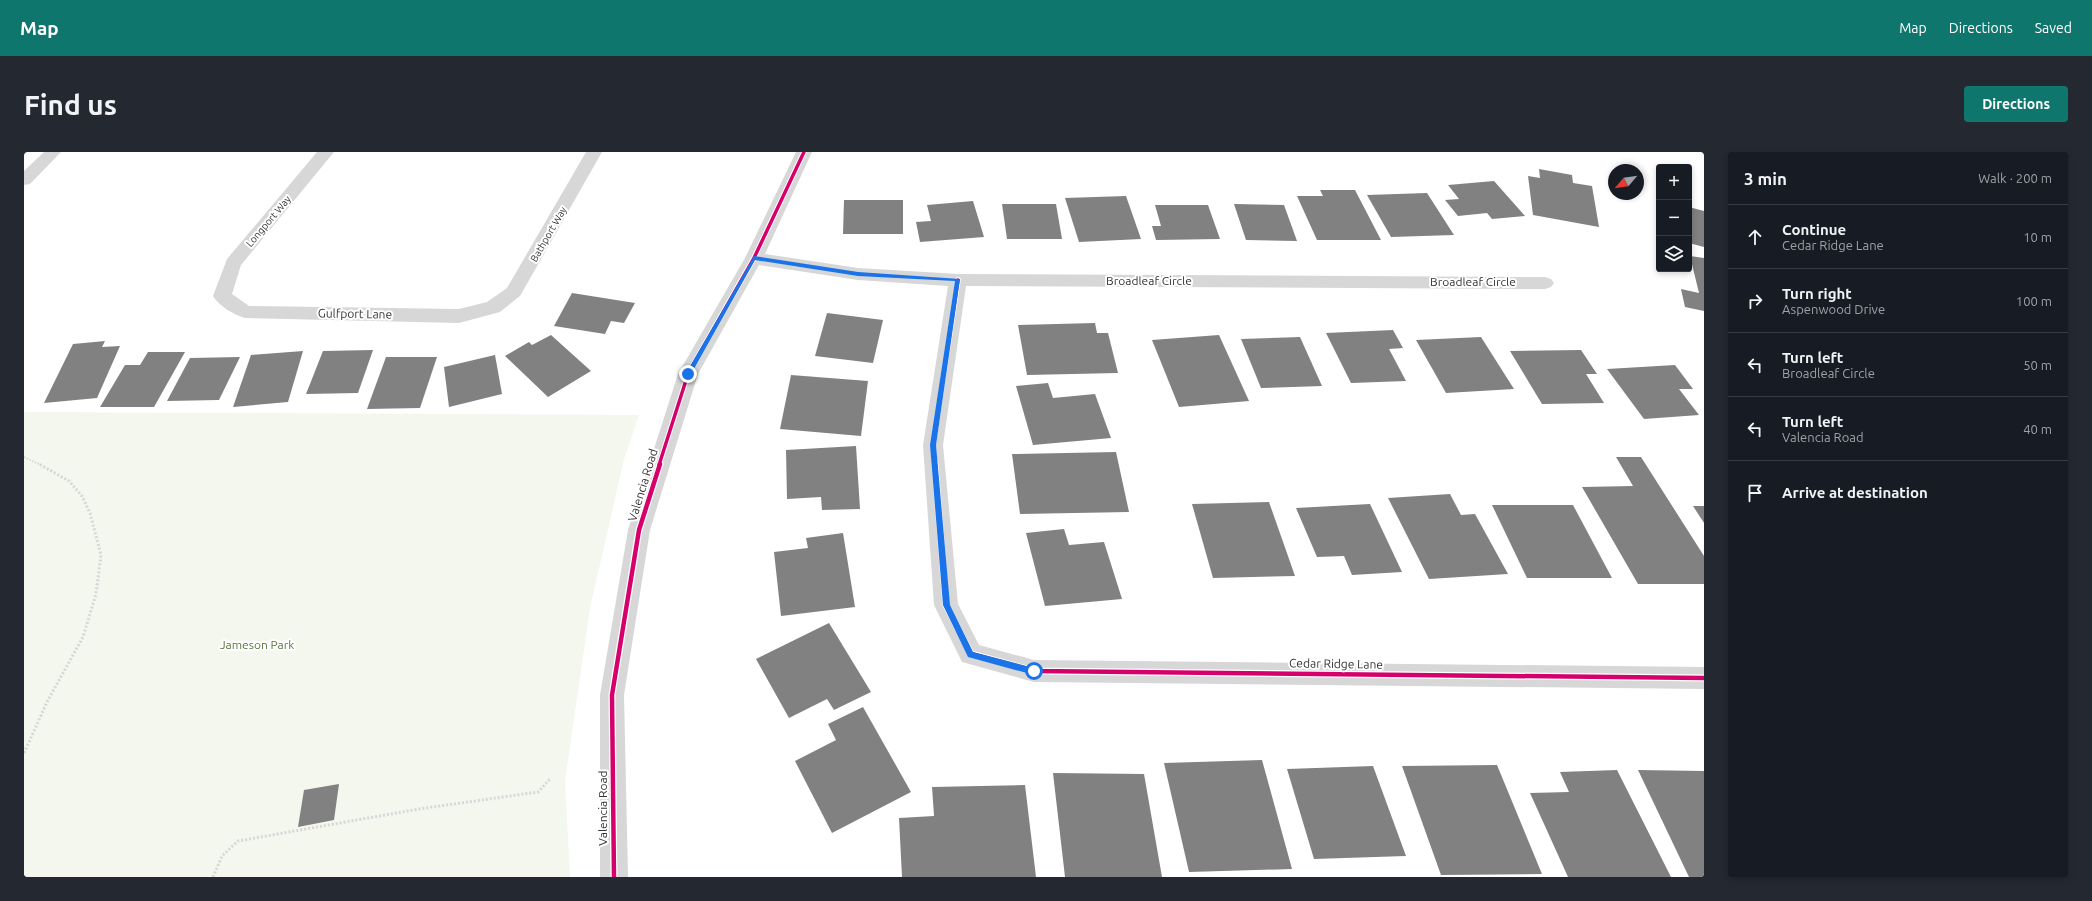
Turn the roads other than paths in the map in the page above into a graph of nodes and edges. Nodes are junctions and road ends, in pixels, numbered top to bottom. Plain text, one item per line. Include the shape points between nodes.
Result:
1 (53, 152) edge
2 (326, 152) edge
3 (594, 152) edge
4 (804, 152) edge
5 (24, 180) edge
6 (754, 258) junction
7 (958, 280) junction
8 (1545, 283) dead end
9 (222, 296) joint
10 (492, 307) joint
11 (1704, 678) edge
12 (614, 877) edge

1 - 5 street
2 - 9 street, Longport Way via 232,262
3 - 10 street, Bathport Way via 514,292
4 - 6 street, Valencia Road
6 - 7 street, Broadleaf Circle via 858,274
6 - 12 street, Valencia Road via 688,374 639,530 612,695
7 - 8 street, Broadleaf Circle
7 - 11 street, Cedar Ridge Lane via 933,445 946,605 971,654 1034,671
9 - 10 street, Gulfport Lane via 245,312 459,316

